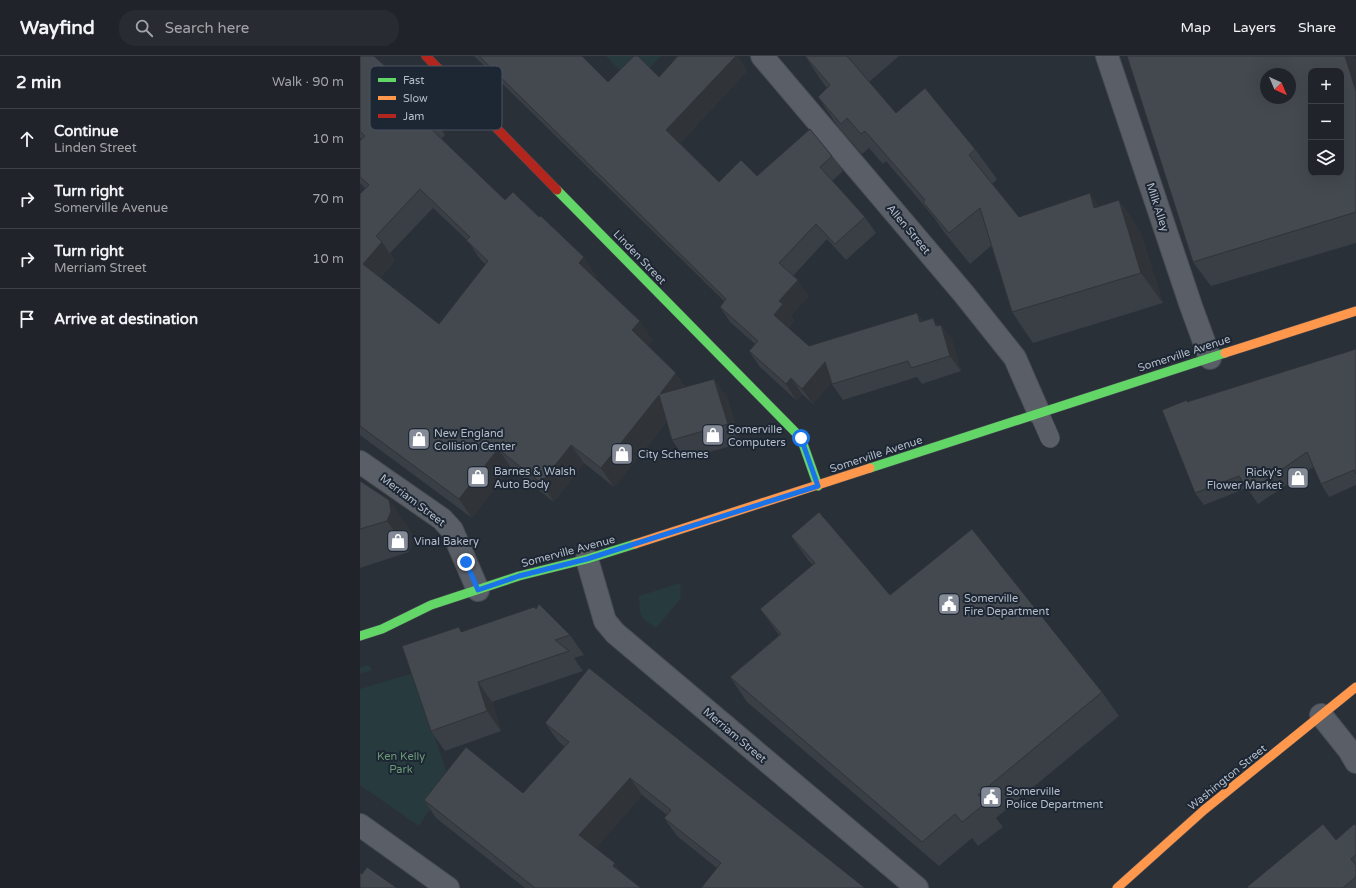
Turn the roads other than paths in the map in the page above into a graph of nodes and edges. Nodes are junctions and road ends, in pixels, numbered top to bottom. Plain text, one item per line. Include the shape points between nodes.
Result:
1 (426, 56) edge
2 (762, 56) edge
3 (1107, 56) edge
4 (436, 66) edge
5 (499, 130) edge
6 (1356, 311) edge
7 (1210, 358) junction
8 (1039, 413) junction
9 (1050, 438) dead end
10 (360, 462) edge
11 (818, 486) junction
12 (587, 559) junction
13 (478, 590) junction
14 (360, 636) edge
15 (1356, 687) edge
16 (1321, 715) junction
17 (1356, 762) edge
18 (360, 825) edge
19 (448, 888) edge
20 (917, 888) edge
21 (1117, 888) edge

1 - 4 main road, Linden Street
2 - 8 street, Allen Street via 959,288 1015,358
3 - 7 street, Milk Alley
5 - 11 main road, Linden Street via 801,438
6 - 7 main road, Somerville Avenue
7 - 8 main road, Somerville Avenue
8 - 9 lane
8 - 11 main road, Somerville Avenue
10 - 13 street, Merriam Street via 447,524
11 - 12 main road, Somerville Avenue
12 - 13 main road, Somerville Avenue via 519,576
12 - 20 street, Merriam Street via 605,621 615,633
13 - 14 main road, Somerville Avenue via 431,605 382,629
15 - 16 main road, Washington Street
16 - 17 street
16 - 21 main road, Washington Street via 1179,832
18 - 19 street

